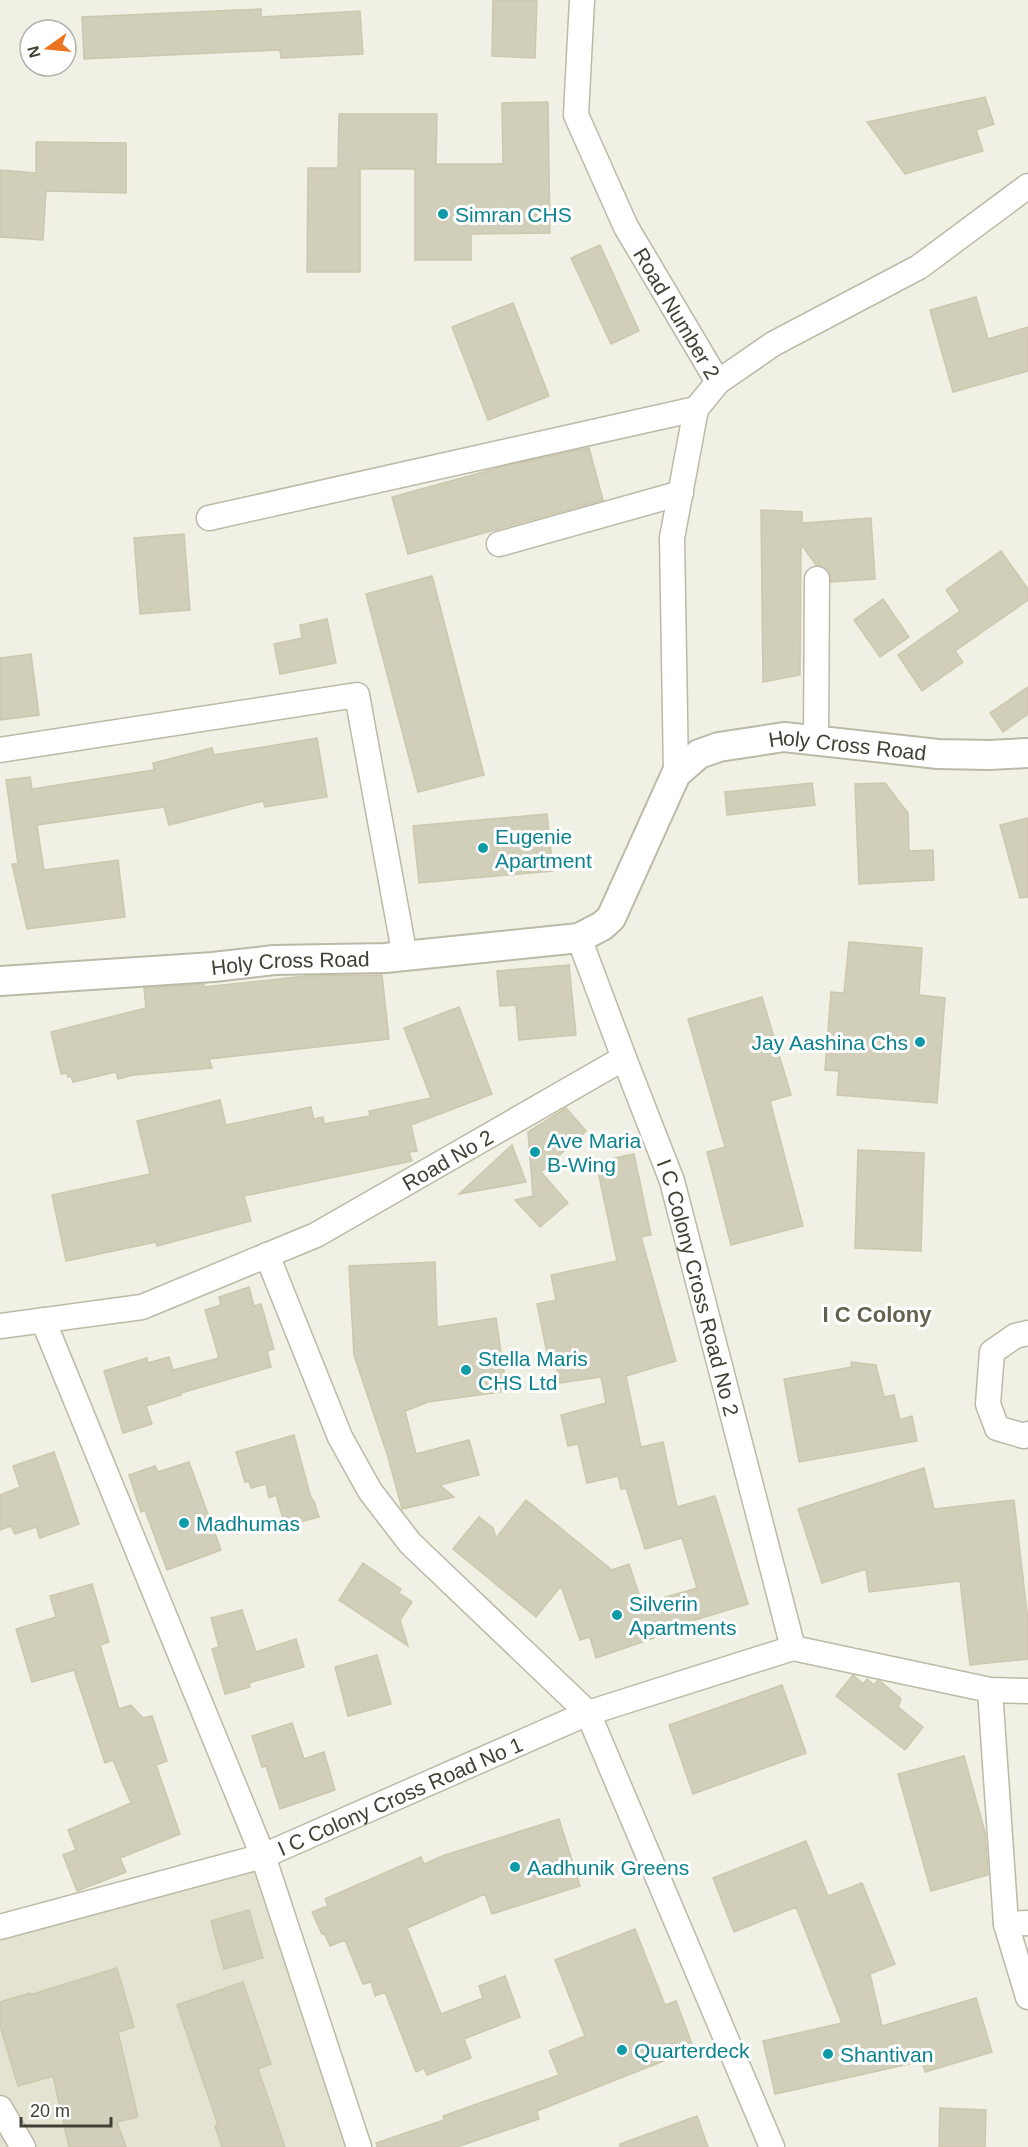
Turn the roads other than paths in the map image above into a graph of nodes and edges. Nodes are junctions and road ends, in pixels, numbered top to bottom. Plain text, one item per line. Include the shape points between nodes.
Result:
1 (582, 0) edge
2 (1028, 186) edge
3 (718, 382) junction
4 (696, 409) junction
5 (681, 493) junction
6 (209, 518) dead end
7 (499, 544) dead end
8 (817, 579) dead end
9 (816, 739) junction
10 (0, 750) edge
11 (1028, 753) edge
12 (676, 774) junction
13 (579, 938) junction
14 (405, 957) junction
15 (0, 981) edge
16 (624, 1058) junction
17 (267, 1255) junction
18 (44, 1320) junction
19 (0, 1326) edge
20 (1028, 1333) edge
21 (1028, 1434) edge
22 (793, 1648) junction
23 (990, 1690) junction
24 (1028, 1691) edge
25 (588, 1713) junction
26 (263, 1856) junction
27 (1017, 1923) edge
28 (0, 1928) edge
29 (1028, 1997) edge
30 (0, 2108) edge
31 (23, 2147) edge
32 (359, 2147) edge
33 (772, 2147) edge

1 - 3 street, Road Number 2 via 576,115 626,227
2 - 3 street via 919,267 773,344
3 - 4 street, Road Number 2
4 - 5 street, Road Number 2
4 - 6 street
5 - 7 street
5 - 12 street, Road Number 2 via 672,538
8 - 9 street
9 - 11 street, Holy Cross Road via 938,754
9 - 12 street, Holy Cross Road via 784,737 719,747 699,754
10 - 14 street via 357,695
12 - 13 street via 611,918
13 - 14 street, Holy Cross Road
13 - 16 street, I C Colony Cross Road No 2
14 - 15 street, Holy Cross Road via 274,960
16 - 17 street, Road No 2 via 316,1234
16 - 22 street, I C Colony Cross Road No 2 via 672,1181
17 - 18 street, Road No 2 via 142,1307
17 - 25 street via 340,1437 370,1491 410,1543
18 - 19 street, Road No 2
18 - 26 street
20 - 21 street via 1015,1336 992,1352 988,1404 997,1428
22 - 23 street
22 - 25 street, I C Colony Cross Road No 1
23 - 24 street
23 - 27 street
25 - 26 street, I C Colony Cross Road No 1
25 - 33 street
26 - 28 street, I C Colony Cross Road No 1
26 - 32 street
27 - 29 street
30 - 31 street

